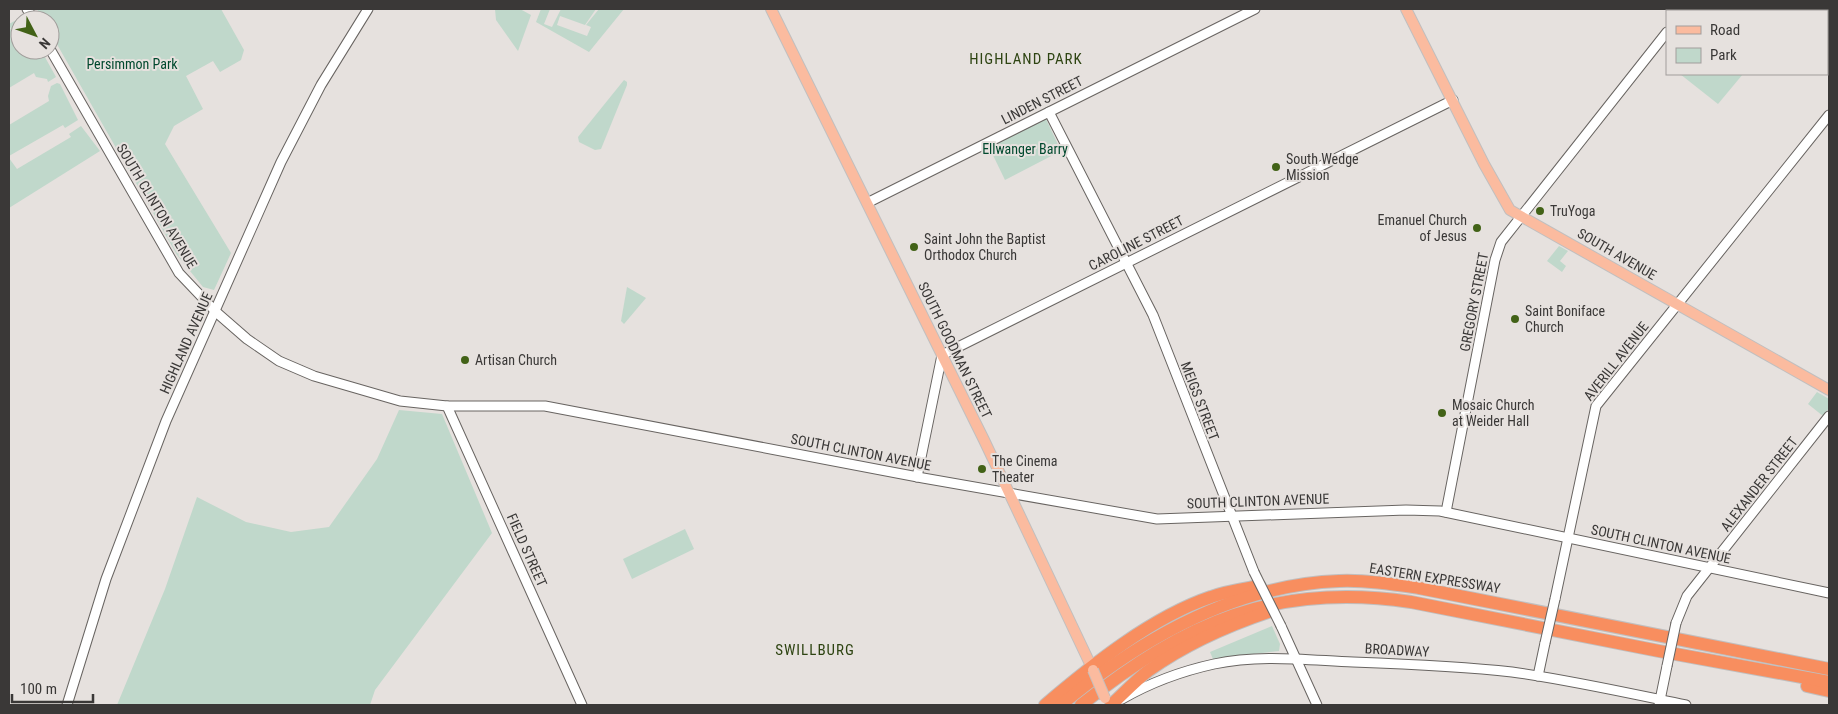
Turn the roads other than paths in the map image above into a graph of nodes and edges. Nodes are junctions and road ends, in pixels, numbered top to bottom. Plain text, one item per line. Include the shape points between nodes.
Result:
1 (368, 9) edge
2 (771, 9) edge
3 (1255, 9) edge
4 (1406, 9) edge
5 (1666, 33) edge
6 (56, 60) edge
7 (1453, 100) junction
8 (1048, 112) junction
9 (1829, 115) edge
10 (868, 203) junction
11 (1522, 216) junction
12 (1127, 263) junction
13 (1678, 304) junction
14 (216, 312) junction
15 (942, 355) junction
16 (1829, 390) edge
17 (447, 406) junction
18 (1829, 416) edge
19 (917, 477) junction
20 (1010, 493) junction
21 (1446, 512) junction
22 (1230, 516) junction
23 (1568, 538) junction
24 (1710, 568) junction
25 (1340, 581) junction
26 (1829, 594) edge
27 (1333, 596) junction
28 (1659, 651) junction
29 (1297, 659) junction
30 (1092, 668) junction
31 (1829, 669) edge
32 (1538, 676) junction
33 (1829, 682) edge
34 (1829, 691) edge
35 (1660, 702) edge
36 (1109, 703) edge
37 (67, 705) edge
38 (582, 705) edge
39 (1045, 705) edge
40 (1061, 705) edge
41 (1081, 705) edge
42 (1317, 705) edge
43 (1686, 705) edge

1 - 14 street, HIGHLAND AVENUE via 309,107 243,246
2 - 10 main road, SOUTH GOODMAN STREET
3 - 8 street, LINDEN STREET
4 - 7 main road, SOUTH AVENUE
5 - 11 street, GREGORY STREET
6 - 14 street, SOUTH CLINTON AVENUE via 172,263
7 - 11 main road, SOUTH AVENUE via 1506,205
7 - 12 street, CAROLINE STREET
8 - 10 street, LINDEN STREET
8 - 12 street, MEIGS STREET
9 - 13 street, AVERILL AVENUE
10 - 15 main road, SOUTH GOODMAN STREET
11 - 13 main road, SOUTH AVENUE
11 - 21 street, GREGORY STREET via 1498,249
12 - 15 street, CAROLINE STREET
12 - 22 street, MEIGS STREET via 1153,316
13 - 16 main road, SOUTH AVENUE
13 - 23 street, AVERILL AVENUE via 1596,406
14 - 17 street, SOUTH CLINTON AVENUE via 246,339 279,361 314,376 382,397
14 - 37 street, HIGHLAND AVENUE via 140,486 106,579
15 - 19 street
15 - 20 main road, SOUTH GOODMAN STREET
17 - 19 street, SOUTH CLINTON AVENUE via 545,406
17 - 38 street, FIELD STREET
18 - 24 street, ALEXANDER STREET
19 - 20 street, SOUTH CLINTON AVENUE
20 - 22 street, SOUTH CLINTON AVENUE via 1157,519
20 - 30 main road, SOUTH GOODMAN STREET
21 - 22 street, SOUTH CLINTON AVENUE via 1406,510
21 - 23 street, SOUTH CLINTON AVENUE
22 - 29 street, MEIGS STREET, bridge
23 - 24 street, SOUTH CLINTON AVENUE
23 - 32 street, AVERILL AVENUE, bridge
24 - 26 street, SOUTH CLINTON AVENUE
24 - 35 street, ALEXANDER STREET, bridge via 1688,596 1676,623
25 - 30 highway via 1280,583 1210,597 1157,624
25 - 31 highway, EASTERN EXPRESSWAY via 1428,590
25 - 40 highway, EASTERN EXPRESSWAY via 1271,590 1205,612 1128,656
27 - 28 highway, EASTERN EXPRESSWAY via 1411,602
27 - 36 highway via 1276,610 1204,639 1150,670
27 - 41 highway, EASTERN EXPRESSWAY via 1274,603 1209,625 1140,662
28 - 33 highway, EASTERN EXPRESSWAY
28 - 34 highway
29 - 32 street, BROADWAY via 1460,667
29 - 36 street, BROADWAY via 1253,659 1214,664 1167,678
29 - 42 street, MEIGS STREET
30 - 36 main road, SOUTH GOODMAN STREET, bridge
30 - 39 highway
32 - 35 street, BROADWAY
35 - 43 street, BROADWAY

